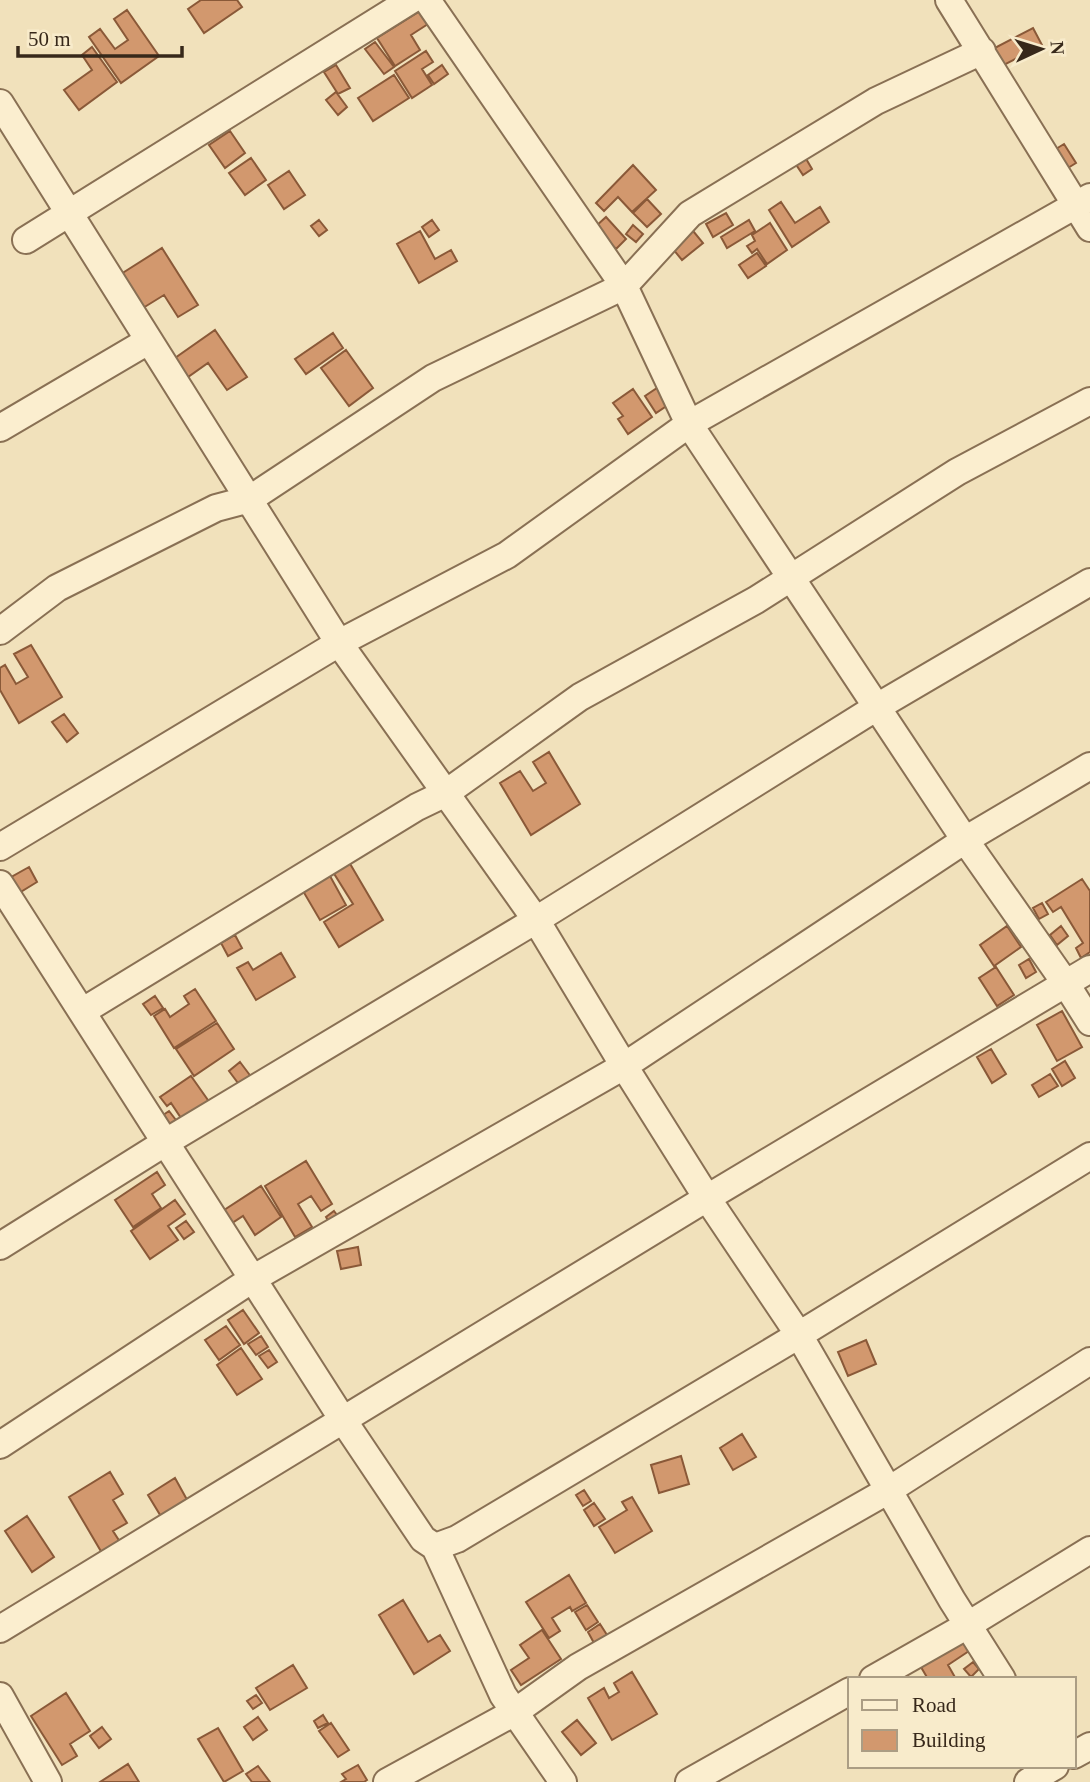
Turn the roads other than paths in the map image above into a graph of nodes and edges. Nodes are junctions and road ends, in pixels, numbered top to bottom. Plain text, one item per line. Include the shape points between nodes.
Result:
1 (411, 0) edge
2 (427, 0) edge
3 (949, 0) edge
4 (982, 51) junction
5 (0, 103) edge
6 (1083, 202) edge
7 (70, 213) junction
8 (1090, 228) edge
9 (26, 240) dead end
10 (624, 286) junction
11 (148, 341) junction
12 (1090, 401) edge
13 (689, 424) junction
14 (0, 428) edge
15 (250, 499) junction
16 (791, 577) junction
17 (1090, 582) edge
18 (0, 631) edge
19 (339, 643) junction
20 (877, 707) junction
21 (1090, 766) edge
22 (446, 793) junction
23 (965, 840) junction
24 (0, 847) edge
25 (0, 884) edge
26 (536, 920) junction
27 (1090, 969) edge
28 (1066, 984) junction
29 (83, 1012) junction
30 (1090, 1022) edge
31 (624, 1066) junction
32 (166, 1142) junction
33 (1090, 1156) edge
34 (707, 1198) junction
35 (0, 1246) edge
36 (254, 1278) junction
37 (799, 1335) junction
38 (1090, 1360) edge
39 (343, 1420) junction
40 (0, 1444) edge
41 (889, 1490) junction
42 (435, 1547) junction
43 (1090, 1550) edge
44 (968, 1625) junction
45 (0, 1629) edge
46 (877, 1677) edge
47 (1001, 1677) edge
48 (848, 1692) edge
49 (0, 1696) edge
50 (515, 1712) junction
51 (1053, 1768) edge
52 (48, 1782) edge
53 (387, 1782) edge
54 (563, 1782) edge
55 (689, 1782) edge
56 (1028, 1782) edge

1 - 7 street
2 - 10 street
3 - 4 street
4 - 6 street
4 - 10 street via 876,101 690,214
5 - 7 street
6 - 8 street
6 - 13 street
7 - 9 street
7 - 11 street
10 - 13 street
10 - 15 street via 433,378
11 - 14 street
11 - 15 street
12 - 16 street via 957,472
13 - 16 street
13 - 19 street via 507,555
15 - 18 street via 216,508 57,588
15 - 19 street
16 - 20 street
16 - 22 street via 580,696
17 - 20 street
19 - 22 street
19 - 24 street
20 - 23 street
20 - 26 street
21 - 23 street
22 - 26 street
22 - 29 street
23 - 28 street
23 - 31 street
25 - 29 street
26 - 31 street
26 - 32 street
27 - 28 street
28 - 30 street
28 - 34 street
29 - 32 street
31 - 34 street
31 - 36 street
32 - 35 street
32 - 36 street
33 - 37 street
34 - 37 street
34 - 39 street
36 - 39 street
36 - 40 street
37 - 41 street
37 - 42 street via 457,1539
38 - 41 street
39 - 42 street via 424,1539
39 - 45 street
41 - 44 street
41 - 50 street via 578,1667
42 - 50 street
43 - 44 street
44 - 46 street
44 - 47 street
48 - 55 street
49 - 52 street
50 - 53 street
50 - 54 street
51 - 56 street

